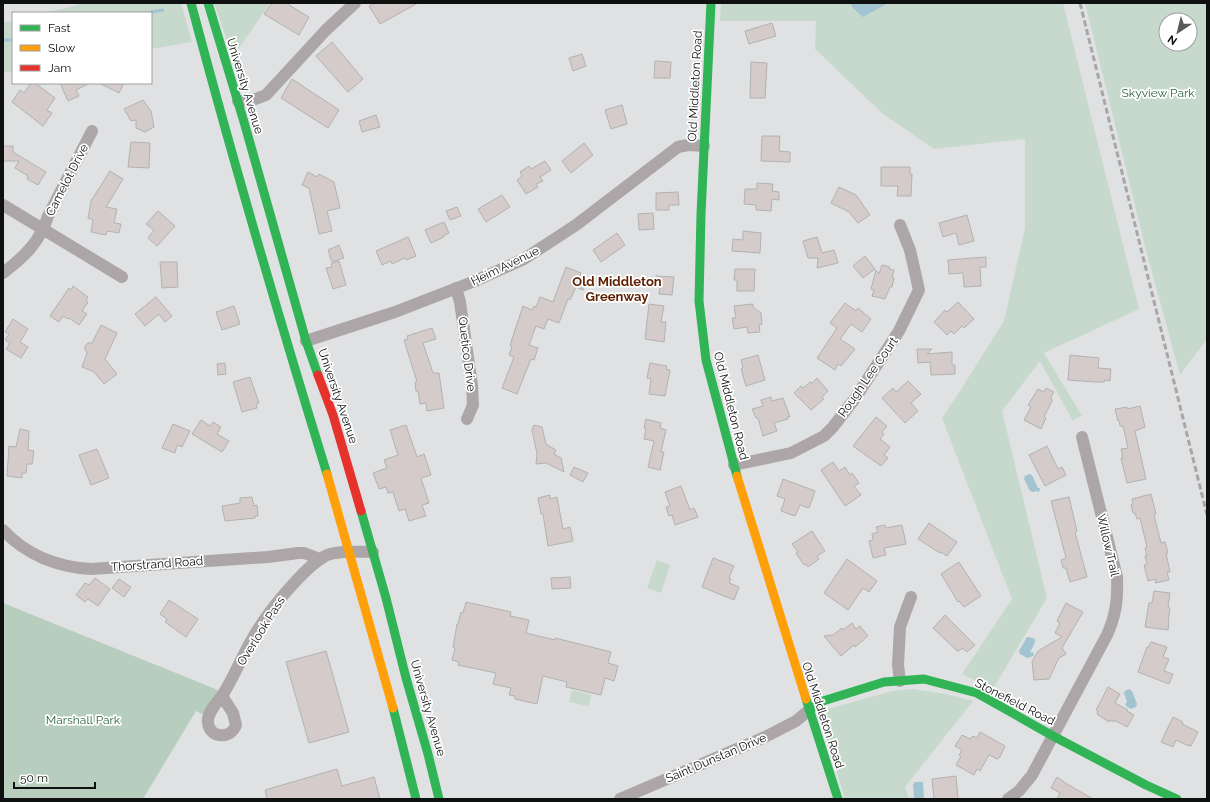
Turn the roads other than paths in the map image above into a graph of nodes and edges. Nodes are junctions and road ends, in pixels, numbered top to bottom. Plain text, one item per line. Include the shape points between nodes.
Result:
1 (191, 3) edge
2 (208, 3) edge
3 (355, 3) edge
4 (711, 3) edge
5 (195, 17) junction
6 (238, 101) junction
7 (92, 131) dead end
8 (704, 146) junction
9 (3, 204) edge
10 (900, 225) dead end
11 (44, 230) junction
12 (261, 256) junction
13 (3, 273) edge
14 (122, 277) dead end
15 (456, 288) junction
16 (306, 341) junction
17 (468, 419) dead end
18 (1082, 438) dead end
19 (734, 465) junction
20 (3, 530) edge
21 (373, 552) junction
22 (348, 553) junction
23 (320, 559) junction
24 (911, 597) dead end
25 (900, 681) junction
26 (222, 696) dead end
27 (809, 710) junction
28 (1053, 736) junction
29 (415, 798) edge
30 (439, 799) edge
31 (620, 799) edge
32 (838, 799) edge
33 (1008, 799) edge
34 (1176, 799) edge

1 - 5 main road
2 - 6 main road, University Avenue
3 - 6 street via 326,30 266,95 253,100
4 - 8 main road, Old Middleton Road
5 - 6 main road via 226,95
5 - 12 main road
6 - 16 main road, University Avenue
7 - 11 street, Camelot Drive via 48,216
8 - 15 street, Heim Avenue via 678,147 576,225 524,259
8 - 19 main road, Old Middleton Road via 699,301 706,360
9 - 11 street, Camelot Drive
10 - 19 street, Rough Lee Court via 910,250 919,290 900,331 856,397 824,436 791,453
11 - 13 street, Camelot Drive via 20,260
11 - 14 street, Camelot Drive
12 - 16 main road via 272,276 294,336 298,340
12 - 22 main road via 316,436
15 - 16 street, Heim Avenue via 395,312
15 - 17 street, Quetico Drive via 472,385 473,405
16 - 21 main road, University Avenue via 333,414
18 - 28 street, Willow Trail via 1117,577 1116,604 1108,634
19 - 27 main road, Old Middleton Road
20 - 23 street, Thorstrand Road via 37,556 77,568 298,553
21 - 22 street, Overlook Pass
21 - 30 main road, University Avenue
22 - 23 street, Overlook Pass via 331,554
22 - 29 main road via 392,706
23 - 26 street, Overlook Pass via 286,591 267,616
24 - 25 street via 900,627
25 - 27 main road, Stonefield Road via 884,682 823,701
25 - 28 main road, Stonefield Road via 924,679 977,693
27 - 31 street, Saint Dunstan Drive via 765,737
27 - 32 main road, Old Middleton Road
28 - 33 street, Willow Trail via 1032,776
28 - 34 main road, Stonefield Road

